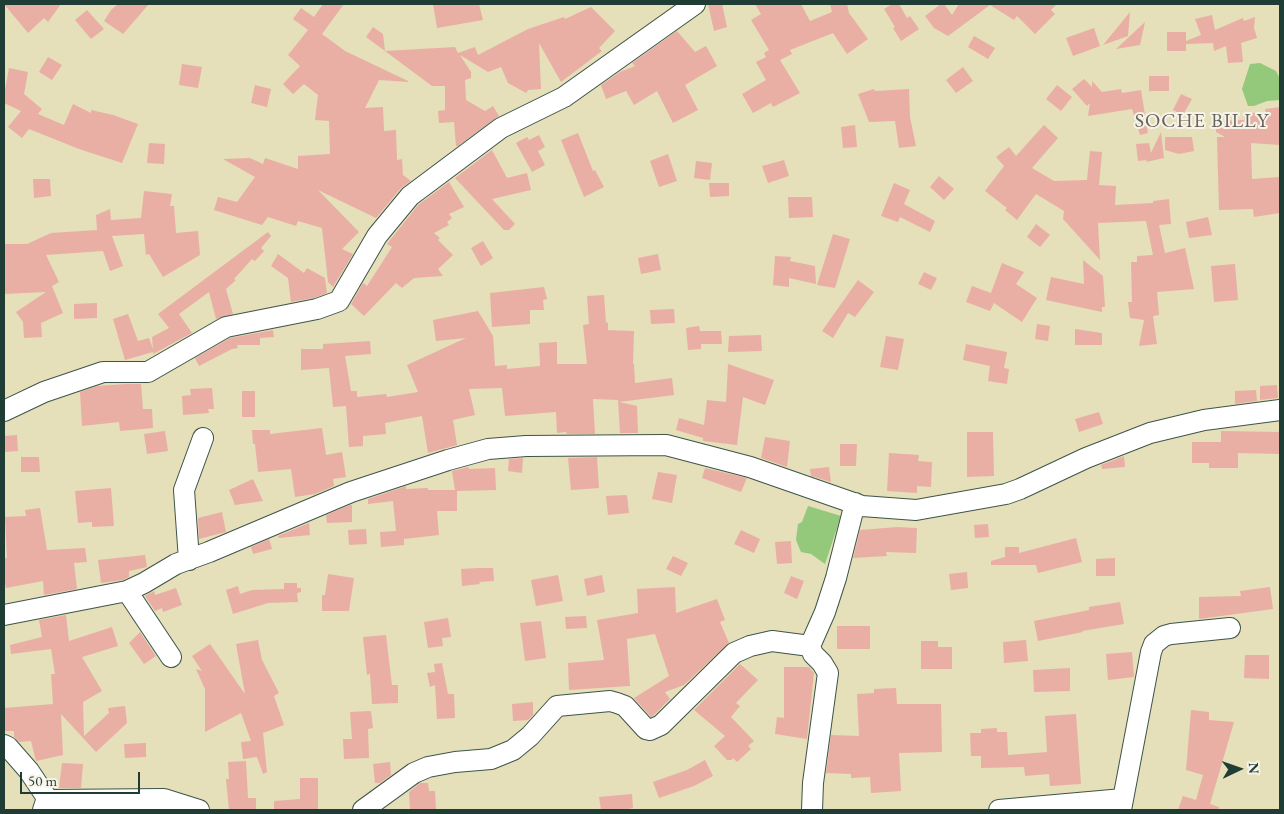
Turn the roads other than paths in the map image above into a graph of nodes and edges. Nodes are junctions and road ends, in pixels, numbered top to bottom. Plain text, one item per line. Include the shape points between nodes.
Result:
1 (695, 4) edge
2 (1280, 410) edge
3 (4, 411) edge
4 (203, 438) dead end
5 (855, 503) junction
6 (189, 560) junction
7 (127, 591) junction
8 (4, 615) edge
9 (1230, 628) dead end
10 (810, 646) junction
11 (171, 656) dead end
12 (4, 745) edge
13 (45, 804) edge
14 (1122, 805) edge
15 (189, 809) edge
16 (363, 810) edge
17 (812, 810) edge
18 (998, 810) edge

1 - 3 street via 564,96 501,128 410,196 378,236 339,301 317,309 226,327 148,372 102,372 44,392
2 - 5 street via 1204,420 1150,433 1006,494 916,510
4 - 6 street via 184,490
5 - 6 street via 677,446 509,447 448,460 351,492
5 - 10 street via 836,578
6 - 7 street
7 - 8 street
7 - 11 street
9 - 14 street via 1171,634 1154,644
10 - 16 street via 772,642 734,653 661,725 650,730 625,706 617,703 557,706 513,750 491,759 428,767 414,773
10 - 17 street via 828,673
12 - 13 street via 29,771
13 - 15 street via 52,800 164,799
14 - 18 street

